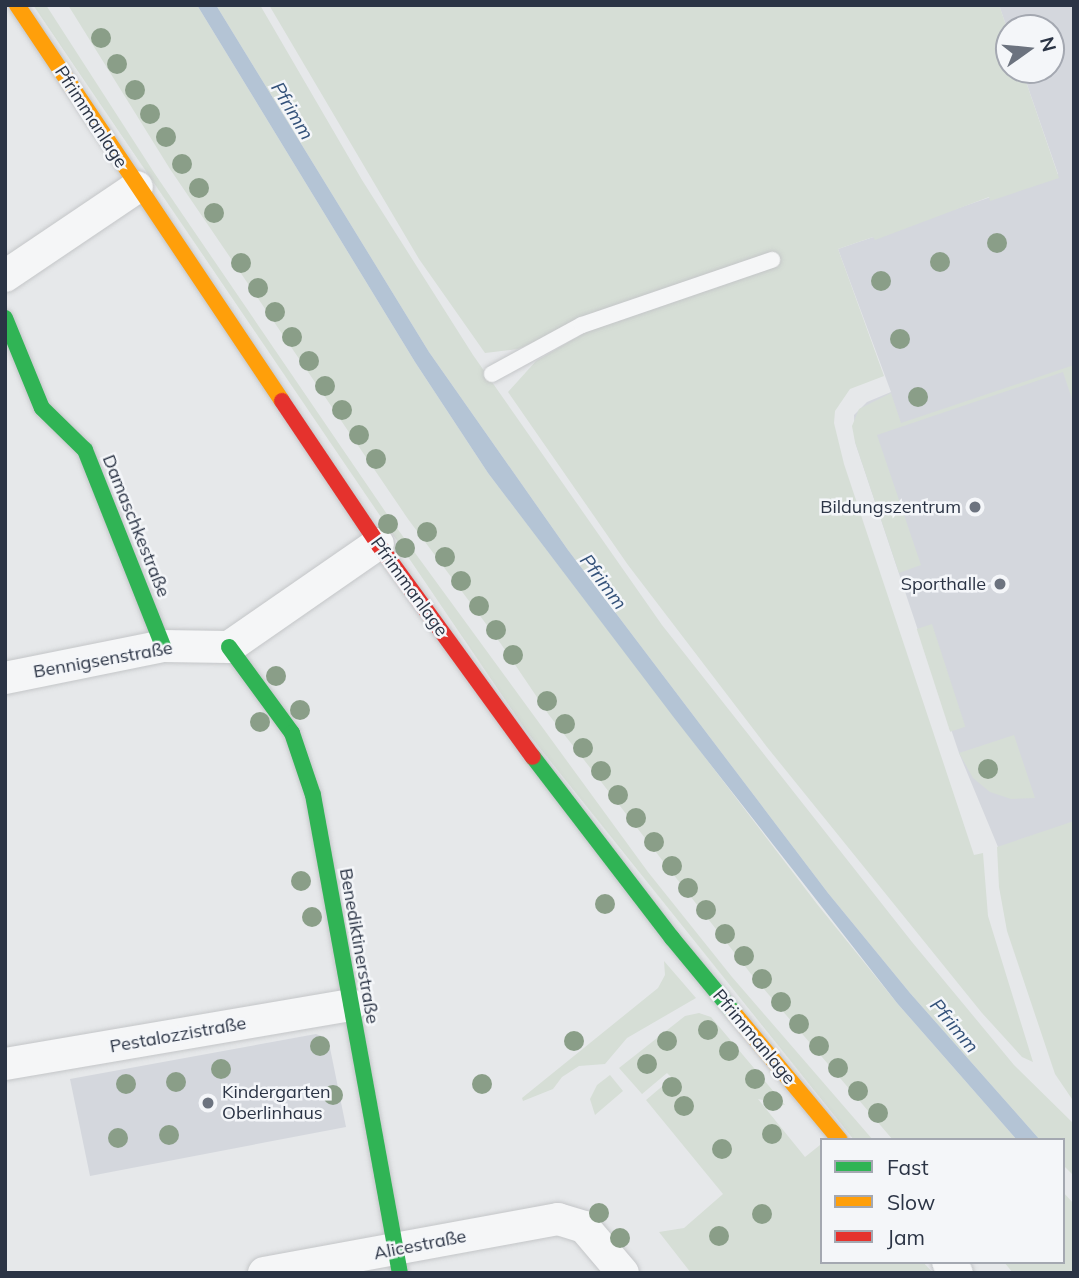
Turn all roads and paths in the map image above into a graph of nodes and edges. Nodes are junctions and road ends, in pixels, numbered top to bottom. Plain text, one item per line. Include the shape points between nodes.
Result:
1 (18, 5) edge
2 (137, 187) junction
3 (772, 260) dead end
4 (5, 276) edge
5 (5, 318) edge
6 (492, 374) dead end
7 (378, 544) junction
8 (163, 646) junction
9 (229, 647) junction
10 (5, 678) edge
11 (351, 1005) junction
12 (5, 1064) edge
13 (838, 1138) edge
14 (398, 1262) edge
15 (264, 1273) edge
16 (623, 1273) edge

1 - 2 street, Pfrimmanlage
2 - 4 street
2 - 7 street, Pfrimmanlage
3 - 6 lane via 582,325
5 - 8 street, Damaschkestraße via 42,408 85,450
7 - 9 street
7 - 13 street, Pfrimmanlage via 672,939
8 - 9 street, Bennigsenstraße
8 - 10 street, Bennigsenstraße
9 - 11 street, Benediktinerstraße via 281,716 300,751 313,795
11 - 12 street, Pestalozzistraße
11 - 14 street, Benediktinerstraße
14 - 15 street, Alicestraße
14 - 16 street, Alicestraße via 558,1219 576,1222 594,1236

